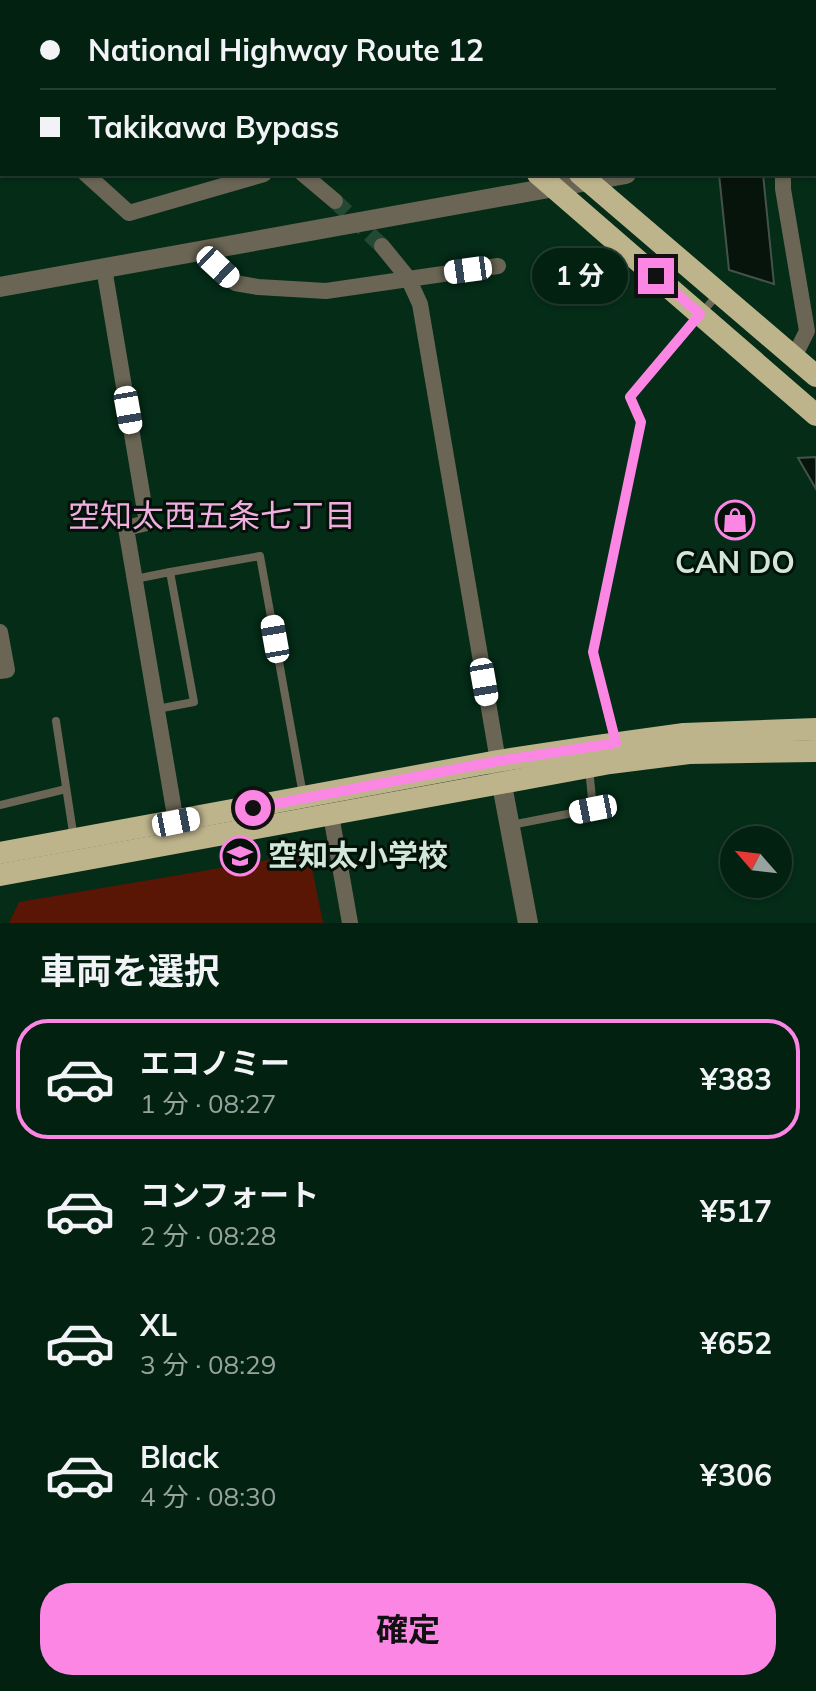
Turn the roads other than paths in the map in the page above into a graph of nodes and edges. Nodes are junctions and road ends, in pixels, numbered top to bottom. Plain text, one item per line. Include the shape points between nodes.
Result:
1 (88, 176) edge
2 (257, 176) edge
3 (305, 176) edge
4 (783, 176) edge
5 (584, 177) edge
6 (546, 181) edge
7 (335, 201) tunnel mouth
8 (382, 246) tunnel mouth
9 (213, 249) junction
10 (498, 266) dead end
11 (104, 268) junction
12 (408, 278) junction
13 (0, 287) edge
14 (719, 293) junction
15 (700, 314) junction
16 (794, 357) junction
17 (816, 376) edge
18 (816, 415) edge
19 (170, 572) junction
20 (135, 579) junction
21 (0, 632) edge
22 (0, 671) edge
23 (157, 709) junction
24 (56, 721) dead end
25 (816, 729) edge
26 (616, 743) junction
27 (816, 751) edge
28 (589, 767) junction
29 (500, 772) junction
30 (66, 789) junction
31 (304, 798) junction
32 (0, 805) edge
33 (331, 815) junction
34 (176, 822) junction
35 (510, 825) junction
36 (74, 840) junction
37 (0, 853) edge
38 (0, 875) edge
39 (350, 923) edge
40 (528, 923) edge

1 - 2 street via 129,213
3 - 7 street
4 - 16 street via 807,331
5 - 6 street
5 - 14 highway
6 - 9 street
6 - 15 highway
8 - 12 street
9 - 11 street
9 - 12 street via 218,267 235,283 258,287 326,291
10 - 12 street
11 - 13 street
11 - 20 street via 147,523 126,528
12 - 29 street via 420,304
14 - 15 lane
14 - 16 highway
15 - 18 highway
15 - 26 lane via 630,397 641,422 593,652
16 - 17 highway
19 - 20 lane
19 - 23 lane via 194,702
19 - 31 lane via 260,556
20 - 23 street
21 - 22 street via 7,670
23 - 34 street
24 - 30 lane
25 - 26 highway via 684,734
26 - 29 highway
27 - 28 highway via 689,753
28 - 29 highway
28 - 35 lane via 593,809
29 - 31 highway
29 - 33 highway
29 - 35 street
30 - 32 lane
30 - 36 lane
31 - 34 highway
33 - 38 highway
33 - 39 street
34 - 36 highway
35 - 40 street
36 - 37 highway

